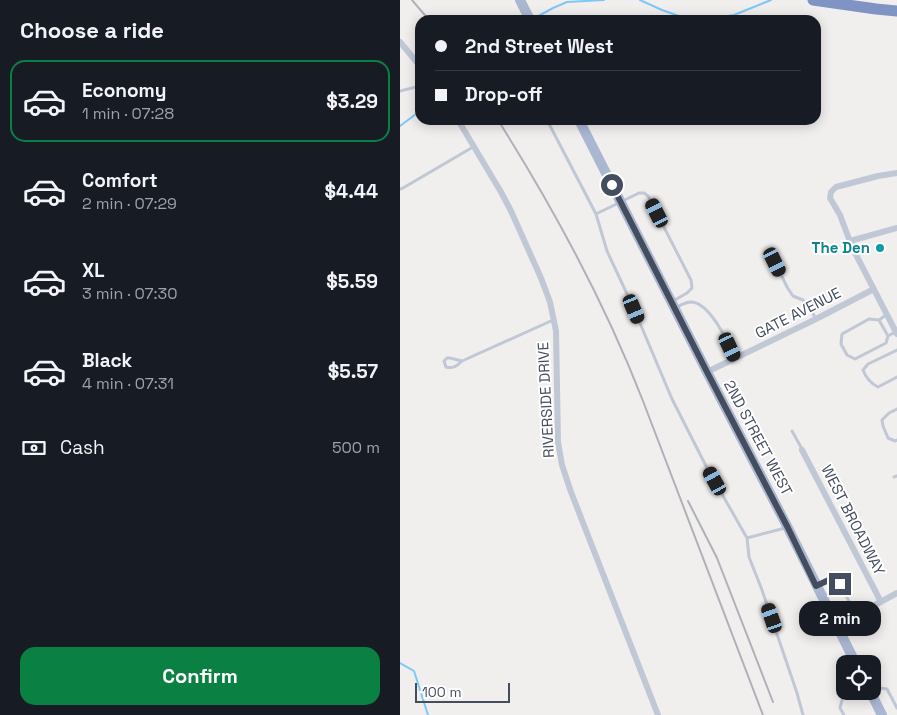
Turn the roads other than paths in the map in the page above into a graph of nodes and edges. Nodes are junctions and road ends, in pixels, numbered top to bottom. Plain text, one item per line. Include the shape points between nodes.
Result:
1 (520, 0) edge
2 (813, 0) edge
3 (897, 10) edge
4 (528, 15) edge
5 (400, 42) edge
6 (415, 60) edge
7 (415, 87) edge
8 (400, 91) edge
9 (461, 125) edge
10 (550, 125) edge
11 (582, 125) edge
12 (474, 147) junction
13 (897, 173) edge
14 (400, 189) edge
15 (620, 201) junction
16 (596, 214) junction
17 (896, 230) edge
18 (850, 241) junction
19 (775, 262) dead end
20 (874, 289) junction
21 (673, 306) junction
22 (887, 315) junction
23 (816, 319) junction
24 (554, 320) junction
25 (879, 320) junction
26 (896, 333) edge
27 (888, 336) junction
28 (897, 350) edge
29 (735, 358) junction
30 (462, 361) junction
31 (707, 372) junction
32 (897, 377) edge
33 (897, 409) edge
34 (792, 431) dead end
35 (897, 440) edge
36 (802, 450) joint
37 (788, 528) junction
38 (747, 538) junction
39 (816, 586) junction
40 (897, 593) edge
41 (881, 602) junction
42 (856, 615) junction
43 (836, 626) junction
44 (851, 655) edge
45 (881, 688) edge
46 (842, 700) edge
47 (874, 700) edge
48 (897, 708) edge
49 (658, 715) edge
50 (803, 715) edge
51 (844, 715) edge
52 (882, 715) edge

1 - 4 main road
2 - 3 highway
5 - 6 street
7 - 8 lane
9 - 12 street, RIVERSIDE DRIVE
10 - 16 lane
11 - 15 main road, 2ND STREET WEST
12 - 14 lane
12 - 24 street, RIVERSIDE DRIVE via 525,241 545,287
13 - 18 street via 836,187 831,192 830,198
15 - 16 lane
15 - 21 main road, 2ND STREET WEST
15 - 21 lane via 639,192 648,196 691,280 692,288
16 - 38 lane via 607,251 672,399
17 - 18 street
18 - 20 street
19 - 23 lane via 787,287 794,296 803,300
20 - 22 street
20 - 23 street, GATE AVENUE
21 - 29 lane via 695,302 702,307 714,319
21 - 31 main road, 2ND STREET WEST
22 - 25 lane
22 - 26 street
23 - 29 street, GATE AVENUE
24 - 30 lane
24 - 49 street, RIVERSIDE DRIVE via 558,442 562,465
25 - 27 lane
25 - 27 lane via 869,319 842,334 840,344 847,355 855,359 886,343
26 - 27 lane
28 - 32 lane via 868,364 863,370 871,383 878,387
29 - 31 street, GATE AVENUE
30 - 30 lane via 451,368 446,367 444,361 447,358
31 - 37 main road, 2ND STREET WEST
33 - 35 lane via 882,420 882,426 888,438
34 - 36 lane
36 - 41 street, WEST BROADWAY
37 - 38 lane
37 - 39 main road, 2ND STREET WEST
38 - 50 lane via 749,557
39 - 42 lane via 833,578 840,584
39 - 43 main road, 2ND STREET WEST
40 - 41 street
41 - 42 street
42 - 43 street
43 - 44 main road, 2ND STREET WEST
45 - 48 lane via 887,689
46 - 51 lane via 840,708
47 - 52 main road

